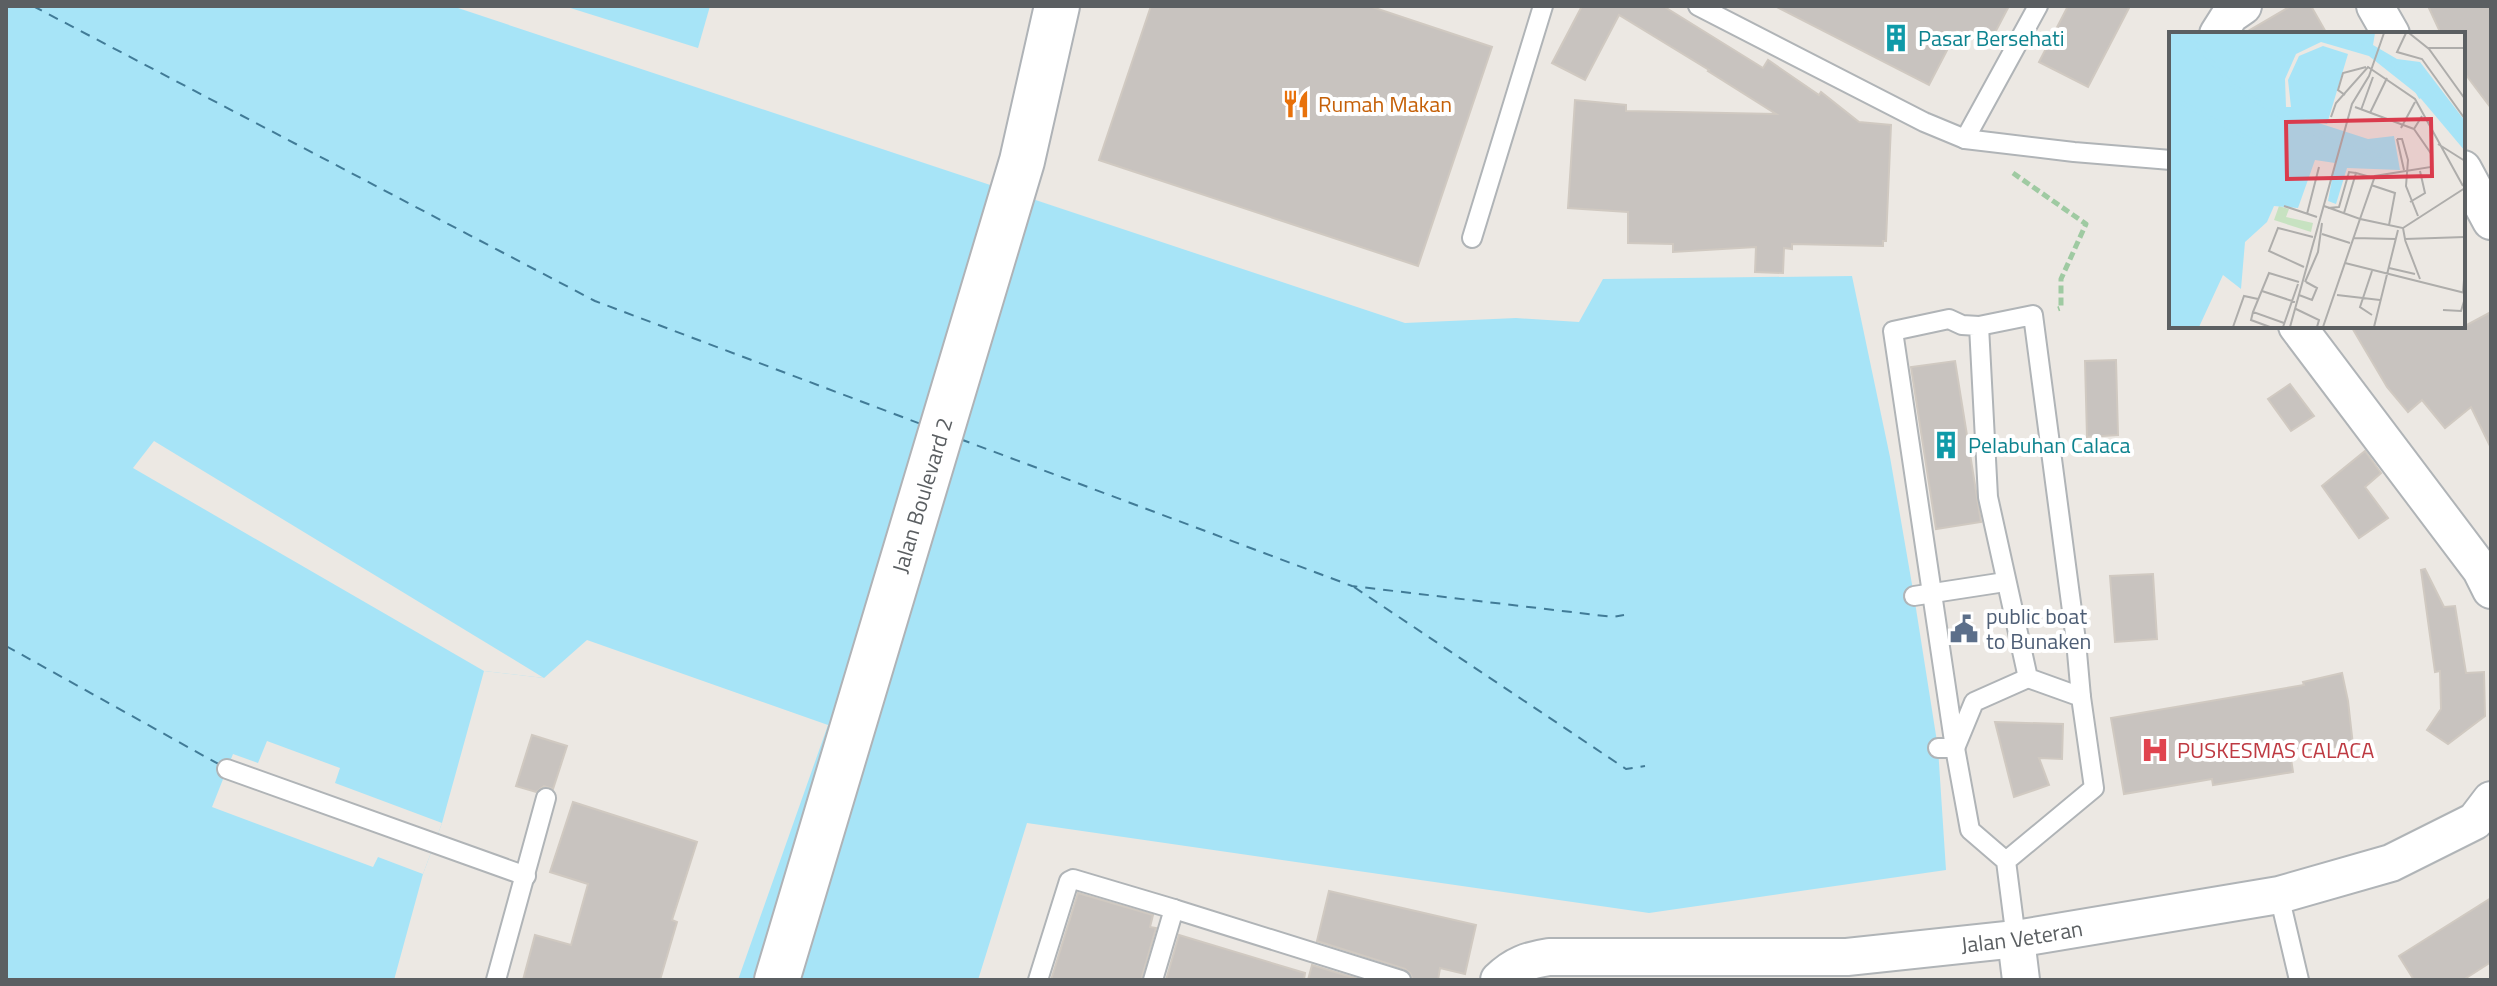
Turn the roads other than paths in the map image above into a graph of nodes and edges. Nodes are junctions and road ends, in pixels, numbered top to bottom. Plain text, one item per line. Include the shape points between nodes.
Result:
1 (1057, 6) edge
2 (1543, 6) edge
3 (1698, 6) edge
4 (2038, 6) edge
5 (2243, 6) edge
6 (2375, 6) edge
7 (2219, 32) edge
8 (2390, 32) edge
9 (1965, 139) junction
10 (2169, 160) edge
11 (2465, 173) edge
12 (2491, 221) edge
13 (1472, 238) dead end
14 (1979, 326) junction
15 (2299, 328) edge
16 (2005, 582) junction
17 (2491, 590) edge
18 (1934, 593) junction
19 (1914, 596) dead end
20 (2028, 678) junction
21 (2081, 697) junction
22 (1946, 748) junction
23 (227, 769) dead end
24 (546, 798) dead end
25 (2491, 800) edge
26 (2006, 861) junction
27 (526, 876) junction
28 (2279, 895) junction
29 (1174, 909) junction
30 (2016, 939) junction
31 (1513, 970) edge
32 (496, 980) edge
33 (777, 980) edge
34 (1038, 980) edge
35 (1153, 980) edge
36 (1401, 980) edge
37 (2021, 980) edge
38 (2299, 980) edge

1 - 33 main road, Jalan Boulevard 2 via 1022,161
2 - 13 lane
3 - 9 lane
4 - 9 lane
5 - 7 street
6 - 8 street
9 - 10 lane
11 - 12 street
14 - 16 lane via 1988,497
14 - 18 lane via 1949,319 1893,331
14 - 21 lane via 2033,315
15 - 17 street
16 - 18 lane
16 - 20 lane
18 - 19 lane
18 - 22 lane
20 - 21 lane
20 - 22 lane via 1974,702
21 - 26 lane via 2094,788
22 - 26 lane via 1970,830
23 - 27 lane
24 - 27 lane
25 - 28 street, Jalan Veteran via 2475,821 2391,863
26 - 30 lane
27 - 32 lane
28 - 30 street, Jalan Veteran
28 - 38 lane
29 - 34 lane via 1069,881
29 - 35 lane
29 - 36 lane
30 - 31 street, Jalan Veteran via 1847,957 1549,957
30 - 37 street

